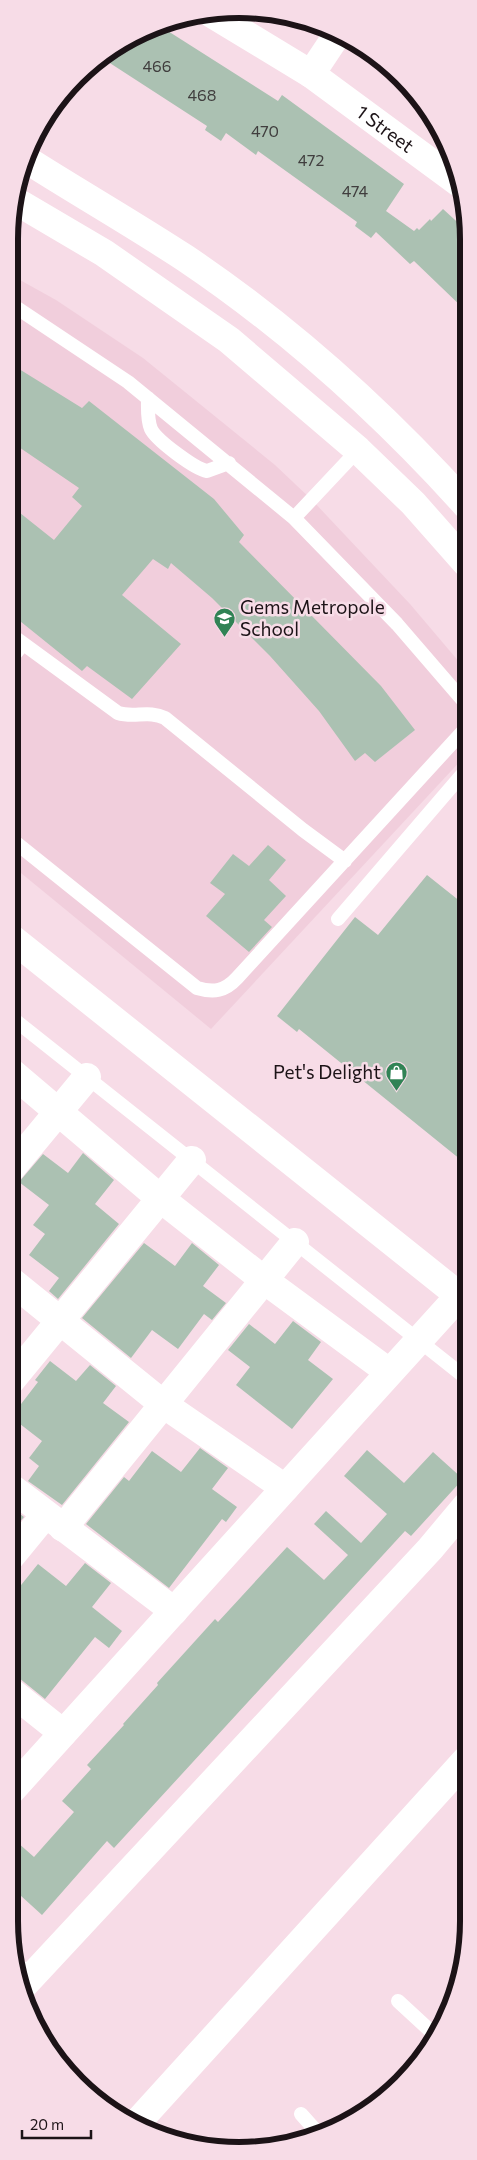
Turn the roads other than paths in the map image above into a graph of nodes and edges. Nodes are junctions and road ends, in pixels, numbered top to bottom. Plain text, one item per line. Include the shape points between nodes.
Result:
1 (219, 18) edge
2 (334, 39) edge
3 (311, 74) junction
4 (31, 162) edge
5 (451, 177) edge
6 (20, 204) edge
7 (18, 309) edge
8 (148, 398) junction
9 (358, 450) junction
10 (229, 463) junction
11 (460, 499) edge
12 (294, 518) junction
13 (460, 556) edge
14 (18, 640) edge
15 (23, 644) junction
16 (18, 650) edge
17 (460, 697) edge
18 (460, 735) edge
19 (460, 777) edge
20 (18, 844) edge
21 (345, 861) junction
22 (338, 919) dead end
23 (18, 943) edge
24 (18, 1022) edge
25 (87, 1077) junction
26 (18, 1078) edge
27 (59, 1111) junction
28 (18, 1160) edge
29 (192, 1160) junction
30 (161, 1199) junction
31 (295, 1242) junction
32 (264, 1280) junction
33 (18, 1287) edge
34 (460, 1296) edge
35 (460, 1300) edge
36 (59, 1322) junction
37 (418, 1340) junction
38 (18, 1372) edge
39 (389, 1372) junction
40 (460, 1373) edge
41 (164, 1404) junction
42 (285, 1488) junction
43 (18, 1493) edge
44 (460, 1513) edge
45 (54, 1521) junction
46 (18, 1551) edge
47 (174, 1611) junction
48 (18, 1697) edge
49 (63, 1733) junction
50 (460, 1767) edge
51 (18, 1783) edge
52 (24, 1975) edge
53 (398, 2000) dead end
54 (431, 2031) edge
55 (301, 2114) dead end
56 (140, 2119) edge
57 (315, 2129) edge

1 - 3 street, 1 Street
2 - 3 street
3 - 5 street, 1 Street
4 - 11 street via 186,259 297,341 350,386
6 - 9 street via 104,253 177,302 229,340
7 - 8 lane
8 - 10 lane
8 - 10 lane via 149,421 154,433 193,465 207,470
9 - 12 lane
9 - 13 street
10 - 12 lane
12 - 17 lane via 373,598
14 - 15 lane
15 - 16 lane
15 - 21 lane via 118,713 134,716 150,713 165,718
18 - 21 lane
19 - 22 lane
20 - 21 lane via 193,985 208,991 219,991 229,986
23 - 34 street
24 - 25 lane
25 - 27 street
25 - 29 lane
26 - 27 street
27 - 28 street
27 - 30 street
29 - 30 street
29 - 31 lane
30 - 32 street
30 - 36 street
31 - 32 street
31 - 37 lane
32 - 39 street
32 - 41 street
33 - 36 street
35 - 37 street
36 - 38 street
36 - 41 street
37 - 39 street
37 - 40 lane
39 - 42 street
41 - 42 street
41 - 45 street
42 - 47 street
43 - 45 street
44 - 52 street via 430,1549
45 - 46 street
45 - 47 street
47 - 49 street
48 - 49 street
49 - 51 street
50 - 56 street
53 - 54 lane
55 - 57 lane

